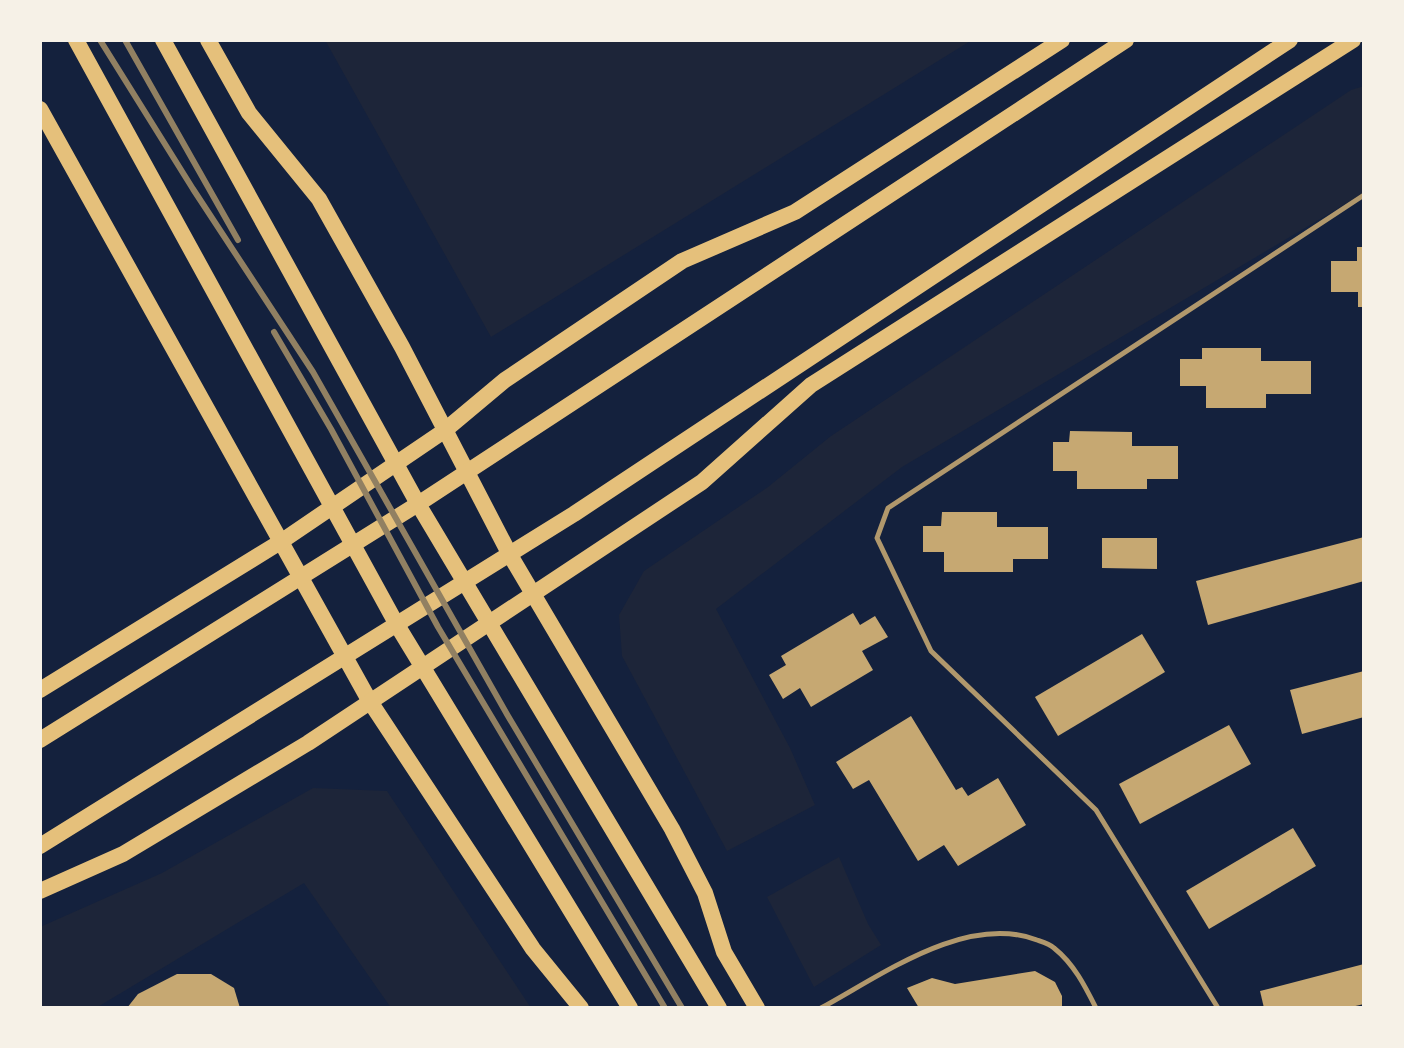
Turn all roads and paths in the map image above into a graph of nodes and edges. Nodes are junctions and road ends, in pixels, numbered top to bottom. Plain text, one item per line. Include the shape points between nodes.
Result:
1 (76, 40) edge
2 (163, 40) edge
3 (208, 40) edge
4 (1062, 40) edge
5 (1126, 40) edge
6 (1290, 40) edge
7 (1353, 40) edge
8 (40, 109) edge
9 (1364, 195) edge
10 (444, 431) junction
11 (396, 464) junction
12 (466, 473) junction
13 (418, 504) junction
14 (333, 506) junction
15 (282, 541) junction
16 (353, 545) junction
17 (510, 555) junction
18 (300, 577) junction
19 (465, 583) junction
20 (533, 595) junction
21 (489, 624) junction
22 (397, 625) junction
23 (344, 658) junction
24 (422, 667) junction
25 (40, 690) edge
26 (369, 700) junction
27 (40, 740) edge
28 (40, 846) edge
29 (40, 891) edge
30 (581, 1008) edge
31 (630, 1008) edge
32 (719, 1008) edge
33 (757, 1008) edge
34 (821, 1008) edge
35 (1096, 1008) edge
36 (1218, 1008) edge

1 - 14 main road
2 - 11 main road
3 - 10 main road via 249,113 319,199
4 - 10 main road via 795,212 682,261 505,380
5 - 12 main road
6 - 17 main road
7 - 20 main road via 811,385 702,482
8 - 15 main road
9 - 36 lane via 888,508 877,538 931,651 1096,810
10 - 11 main road
10 - 12 main road
11 - 13 main road
11 - 14 main road
12 - 13 main road
12 - 17 main road
13 - 16 main road
13 - 19 main road
14 - 15 main road
14 - 16 main road
15 - 18 main road
15 - 25 main road
16 - 18 main road
16 - 22 main road
17 - 19 main road
17 - 20 main road
18 - 23 main road
18 - 27 main road
19 - 21 main road
19 - 22 main road
20 - 21 main road
20 - 33 main road via 672,829 705,893 724,952
21 - 24 main road
21 - 32 main road
22 - 23 main road
22 - 24 main road
23 - 26 main road
23 - 28 main road
24 - 26 main road
24 - 31 main road
26 - 29 main road via 308,743 123,854
26 - 30 main road via 516,924
34 - 35 lane via 931,949 988,933 1023,935 1053,946 1081,977

